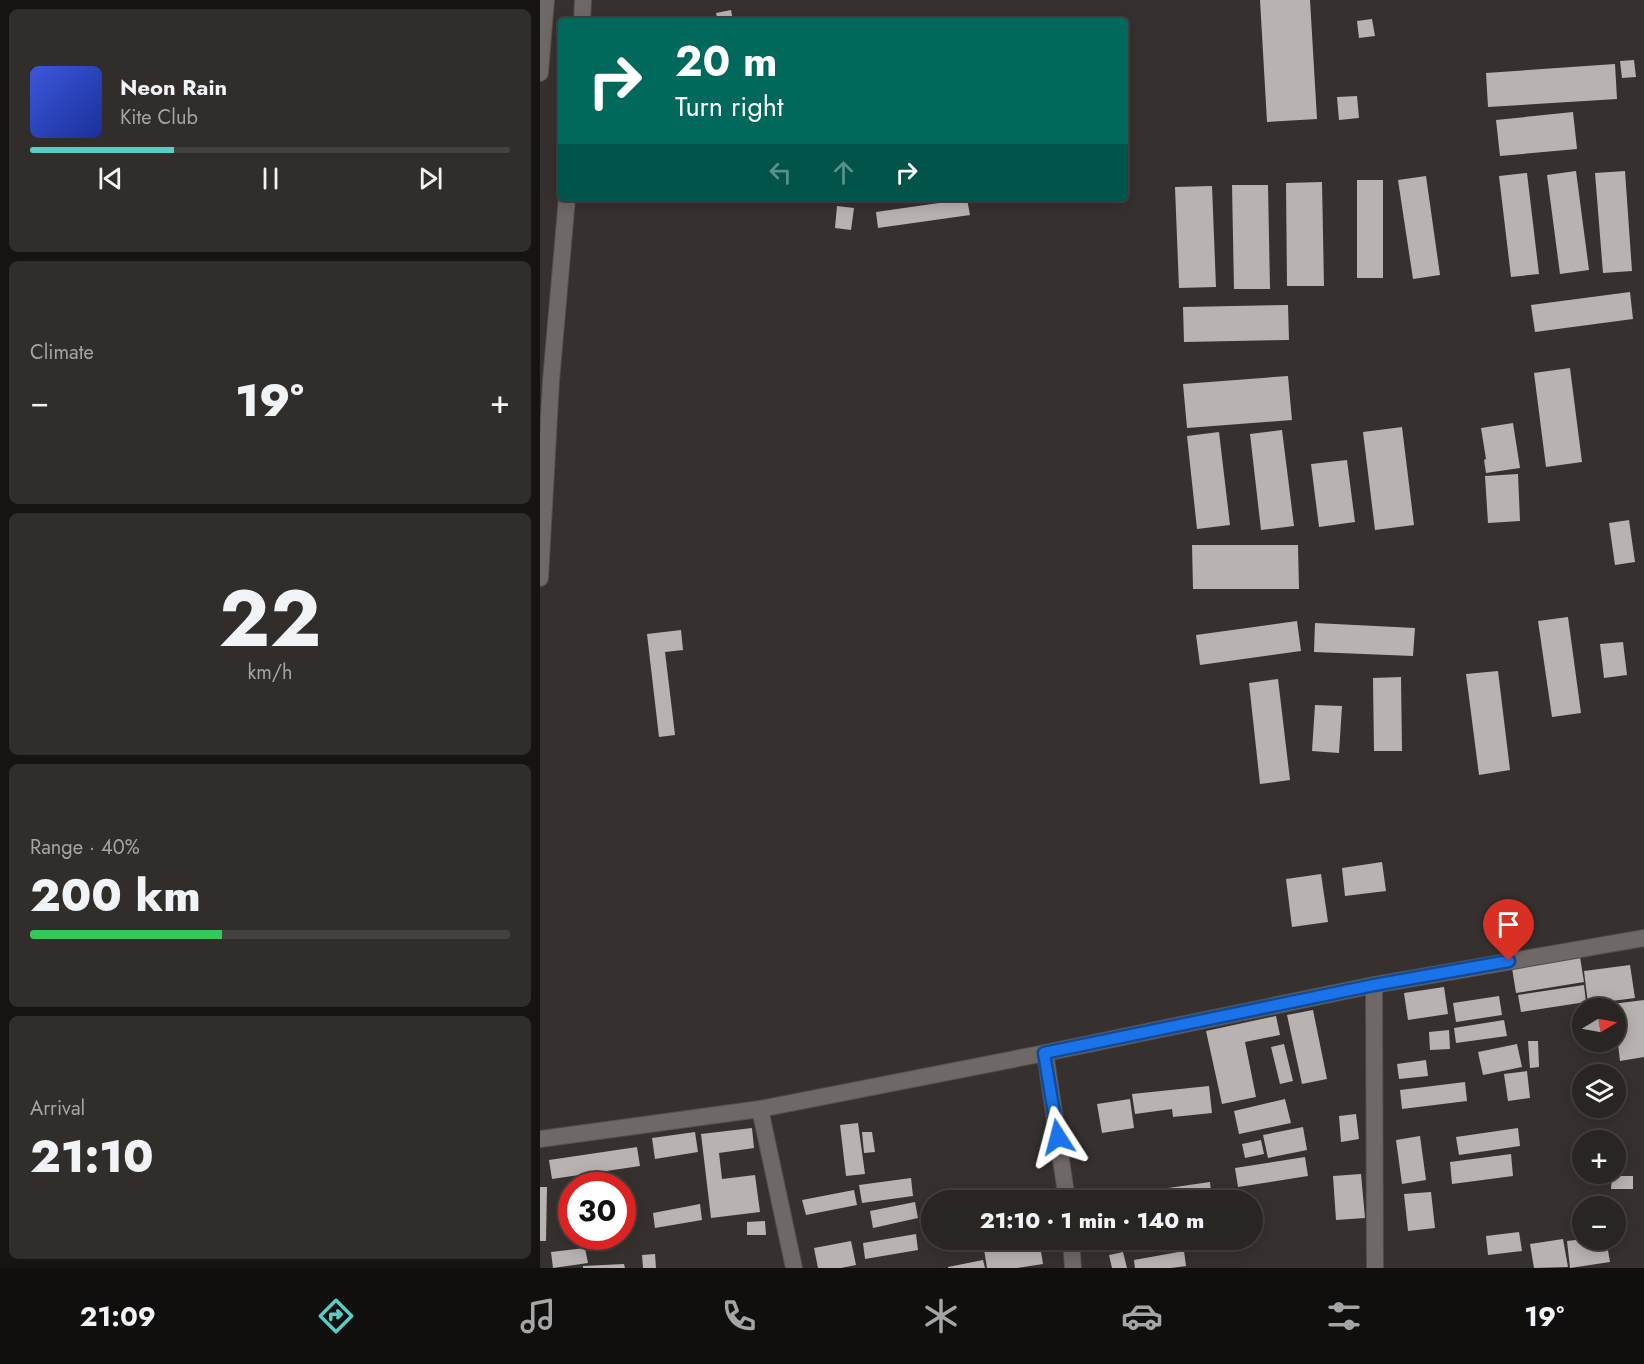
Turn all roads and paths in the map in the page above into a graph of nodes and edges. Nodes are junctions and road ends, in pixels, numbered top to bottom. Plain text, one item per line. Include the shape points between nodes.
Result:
1 (546, 0) edge
2 (584, 0) edge
3 (582, 18) edge
4 (540, 73) edge
5 (567, 201) edge
6 (546, 382) edge
7 (540, 579) edge
8 (1644, 938) edge
9 (1374, 985) junction
10 (1044, 1053) junction
11 (760, 1109) junction
12 (540, 1139) edge
13 (1065, 1190) edge
14 (1072, 1250) edge
15 (794, 1268) edge
16 (1073, 1268) edge
17 (1375, 1268) edge

1 - 4 street
2 - 3 street
5 - 6 street
6 - 7 street
8 - 9 street
9 - 10 street
9 - 17 street
10 - 11 street
10 - 13 street
11 - 12 street
11 - 15 street
14 - 16 street

